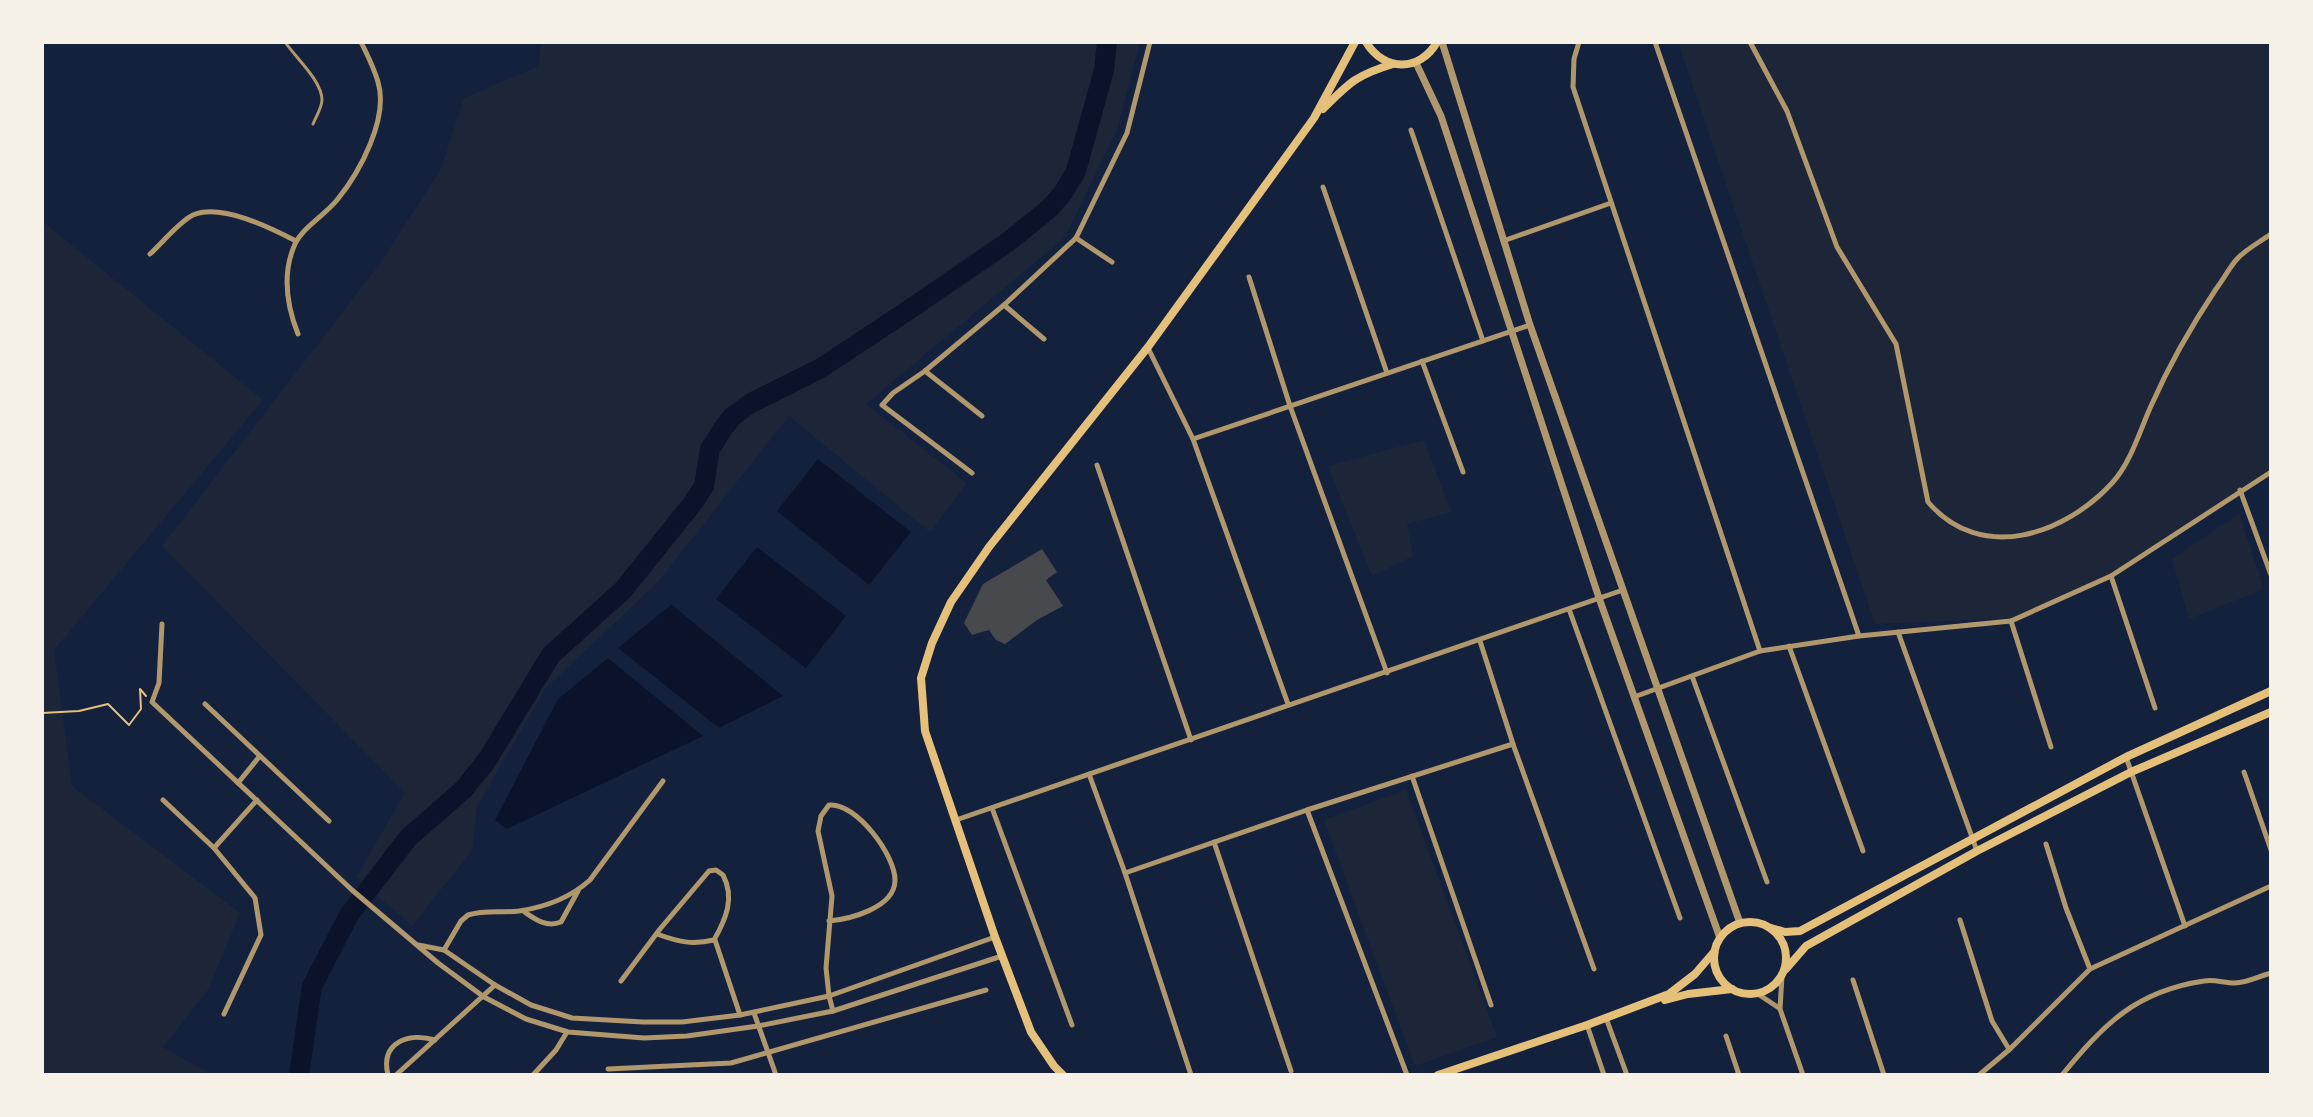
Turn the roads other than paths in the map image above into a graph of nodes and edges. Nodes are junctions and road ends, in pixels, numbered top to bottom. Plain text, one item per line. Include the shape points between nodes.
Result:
1 (285, 42) edge
2 (361, 42) edge
3 (1150, 42) edge
4 (1355, 42) edge
5 (1366, 42) edge
6 (1440, 42) edge
7 (1579, 42) edge
8 (1655, 42) edge
9 (1750, 42) edge
10 (1416, 63) junction
11 (1393, 64) junction
12 (1314, 118) junction
13 (313, 124) dead end
14 (1411, 130) dead end
15 (1323, 187) dead end
16 (1611, 203) junction
17 (2271, 234) edge
18 (1076, 238) junction
19 (296, 241) junction
20 (1503, 241) junction
21 (150, 254) dead end
22 (1112, 262) dead end
23 (1249, 277) dead end
24 (1004, 305) junction
25 (1530, 325) junction
26 (1511, 331) junction
27 (298, 334) dead end
28 (1044, 339) dead end
29 (1483, 341) junction
30 (1148, 347) junction
31 (1422, 361) junction
32 (925, 371) junction
33 (1387, 373) junction
34 (1290, 406) junction
35 (982, 416) dead end
36 (1193, 439) junction
37 (1097, 465) dead end
38 (1463, 472) dead end
39 (2271, 472) edge
40 (972, 473) dead end
41 (2240, 490) junction
42 (2271, 575) edge
43 (2111, 576) junction
44 (1623, 590) junction
45 (1599, 598) junction
46 (1569, 609) junction
47 (2011, 621) junction
48 (162, 624) dead end
49 (1898, 632) junction
50 (1859, 636) junction
51 (1480, 641) junction
52 (1789, 646) junction
53 (1760, 651) junction
54 (1387, 673) junction
55 (1691, 676) junction
56 (1657, 688) junction
57 (2271, 691) edge
58 (1634, 697) junction
59 (205, 704) dead end
60 (1288, 704) junction
61 (2155, 708) dead end
62 (2271, 712) edge
63 (1191, 740) junction
64 (1513, 744) junction
65 (2051, 747) dead end
66 (259, 757) junction
67 (2126, 757) junction
68 (2131, 772) junction
69 (2244, 772) dead end
70 (1089, 774) junction
71 (1412, 776) junction
72 (663, 781) dead end
73 (238, 783) junction
74 (163, 800) dead end
75 (257, 800) junction
76 (992, 808) junction
77 (1307, 810) junction
78 (329, 821) dead end
79 (955, 821) junction
80 (1972, 837) junction
81 (1214, 842) junction
82 (2046, 844) dead end
83 (214, 848) junction
84 (2271, 850) edge
85 (1863, 851) dead end
86 (1977, 851) junction
87 (1125, 873) junction
88 (1767, 882) dead end
89 (2271, 886) edge
90 (578, 891) junction
91 (522, 911) junction
92 (1680, 918) dead end
93 (1960, 920) dead end
94 (829, 921) junction
95 (1740, 923) junction
96 (2185, 926) junction
97 (1771, 928) junction
98 (657, 934) junction
99 (995, 937) junction
100 (1720, 938) junction
101 (714, 940) junction
102 (417, 945) junction
103 (444, 950) junction
104 (1714, 952) junction
105 (1002, 956) junction
106 (1594, 969) dead end
107 (2090, 969) junction
108 (1784, 972) junction
109 (2271, 973) edge
110 (1853, 980) dead end
111 (621, 981) dead end
112 (495, 985) junction
113 (1732, 989) junction
114 (986, 990) dead end
115 (1758, 994) junction
116 (829, 996) junction
117 (484, 997) junction
118 (1491, 1005) dead end
119 (1633, 1008) junction
120 (1780, 1009) junction
121 (833, 1011) junction
122 (754, 1013) junction
123 (224, 1014) dead end
124 (740, 1015) junction
125 (1606, 1018) junction
126 (1072, 1025) dead end
127 (1587, 1025) junction
128 (758, 1026) junction
129 (568, 1032) junction
130 (1726, 1036) dead end
131 (435, 1040) junction
132 (2010, 1049) junction
133 (768, 1052) junction
134 (608, 1069) dead end
135 (1291, 1071) dead end
136 (388, 1075) edge
137 (396, 1075) edge
138 (533, 1075) edge
139 (776, 1075) edge
140 (1063, 1075) edge
141 (1191, 1075) edge
142 (1407, 1075) edge
143 (1438, 1075) edge
144 (1604, 1075) edge
145 (1627, 1075) edge
146 (1739, 1075) edge
147 (1803, 1075) edge
148 (1884, 1075) edge
149 (1979, 1075) edge
150 (2062, 1075) edge

1 - 13 lane via 318,82 322,101
2 - 19 street via 379,84 373,136 337,200
3 - 18 street via 1127,133
4 - 12 main road
5 - 11 main road via 1373,53
6 - 10 main road
6 - 20 street
7 - 16 street via 1573,87
8 - 50 street
9 - 17 street via 1787,111 1837,247 1896,344 1928,502 1940,517 1982,537 2037,532 2067,519 2115,479 2189,328 2238,258
10 - 11 main road
10 - 26 street via 1441,116
11 - 12 main road via 1353,79
12 - 30 main road
14 - 29 street
15 - 33 street
16 - 20 street
16 - 53 street
18 - 22 street
18 - 24 street
19 - 21 street via 265,226 209,213 192,215
19 - 27 street via 287,297
20 - 25 street
23 - 34 street
24 - 28 street
24 - 32 street
25 - 26 street
25 - 44 street
26 - 29 street
26 - 45 street
29 - 31 street
30 - 36 street
30 - 79 main road via 989,547 951,602 932,643 921,678 925,731
31 - 33 street
31 - 38 street
32 - 35 street
32 - 40 street via 882,405
33 - 34 street
34 - 36 street
34 - 54 street
36 - 60 street
37 - 63 street
39 - 41 street
41 - 42 street
41 - 43 street
43 - 47 street
43 - 61 street
44 - 45 street
44 - 56 street
45 - 46 street
45 - 58 street
46 - 51 street
46 - 92 street
47 - 49 street
47 - 65 street
48 - 73 street via 159,683 152,702
49 - 50 street
49 - 80 street
50 - 52 street
51 - 54 street
51 - 64 street
52 - 53 street
52 - 85 street
53 - 55 street
54 - 60 street
55 - 56 street
55 - 88 street
56 - 58 street
56 - 95 street
57 - 67 main road
58 - 100 street
59 - 66 street
60 - 63 street
62 - 68 main road
63 - 70 street
64 - 71 street
64 - 106 street
66 - 73 street
66 - 78 street
67 - 68 street
67 - 80 main road
68 - 86 main road
68 - 96 street
69 - 84 street
70 - 76 street
70 - 87 street
71 - 77 street
71 - 118 street
72 - 90 street
73 - 75 street
74 - 83 street
75 - 83 street
75 - 102 street
76 - 79 street
76 - 126 street
77 - 81 street
77 - 142 street
79 - 99 main road
80 - 86 street
80 - 97 main road via 1800,931
81 - 87 street
81 - 135 street
82 - 107 street
83 - 123 street via 255,898 261,935
86 - 108 main road via 1806,946
87 - 141 street
89 - 96 street
90 - 91 street
90 - 91 street via 561,922 553,926
91 - 103 street via 468,915
93 - 132 street via 1992,1021
94 - 94 street via 878,907 895,881 862,818 836,804 821,816 818,831 832,896
94 - 116 street
95 - 97 main road
95 - 100 main road
96 - 107 street
97 - 108 main road via 1787,954
98 - 101 street via 679,943
98 - 101 street via 709,871 716,870 729,892 727,918
98 - 111 street
99 - 105 main road
99 - 116 street
100 - 104 main road
101 - 124 street
102 - 103 street
102 - 117 street
103 - 112 street
104 - 113 main road via 1717,973
104 - 119 main road via 1669,994
105 - 121 street
105 - 140 main road via 1031,1032
107 - 132 street
108 - 115 main road
108 - 120 street
109 - 150 street via 2238,983 2178,985 2136,1002 2109,1023
110 - 148 street
112 - 117 street
112 - 124 street via 531,1005 572,1018 656,1022
113 - 115 main road
113 - 119 main road
114 - 133 street
115 - 120 street
116 - 121 street
116 - 122 street
117 - 129 street via 526,1019
117 - 131 street
119 - 125 main road
120 - 147 street
121 - 128 street
122 - 124 street
122 - 128 street
125 - 127 main road
125 - 145 street
127 - 143 main road
127 - 144 street
128 - 129 street via 644,1038
128 - 133 street
129 - 138 street
130 - 146 street
131 - 136 street via 412,1035 399,1041 385,1066
131 - 137 street
132 - 149 street
133 - 134 street via 731,1063
133 - 139 street

